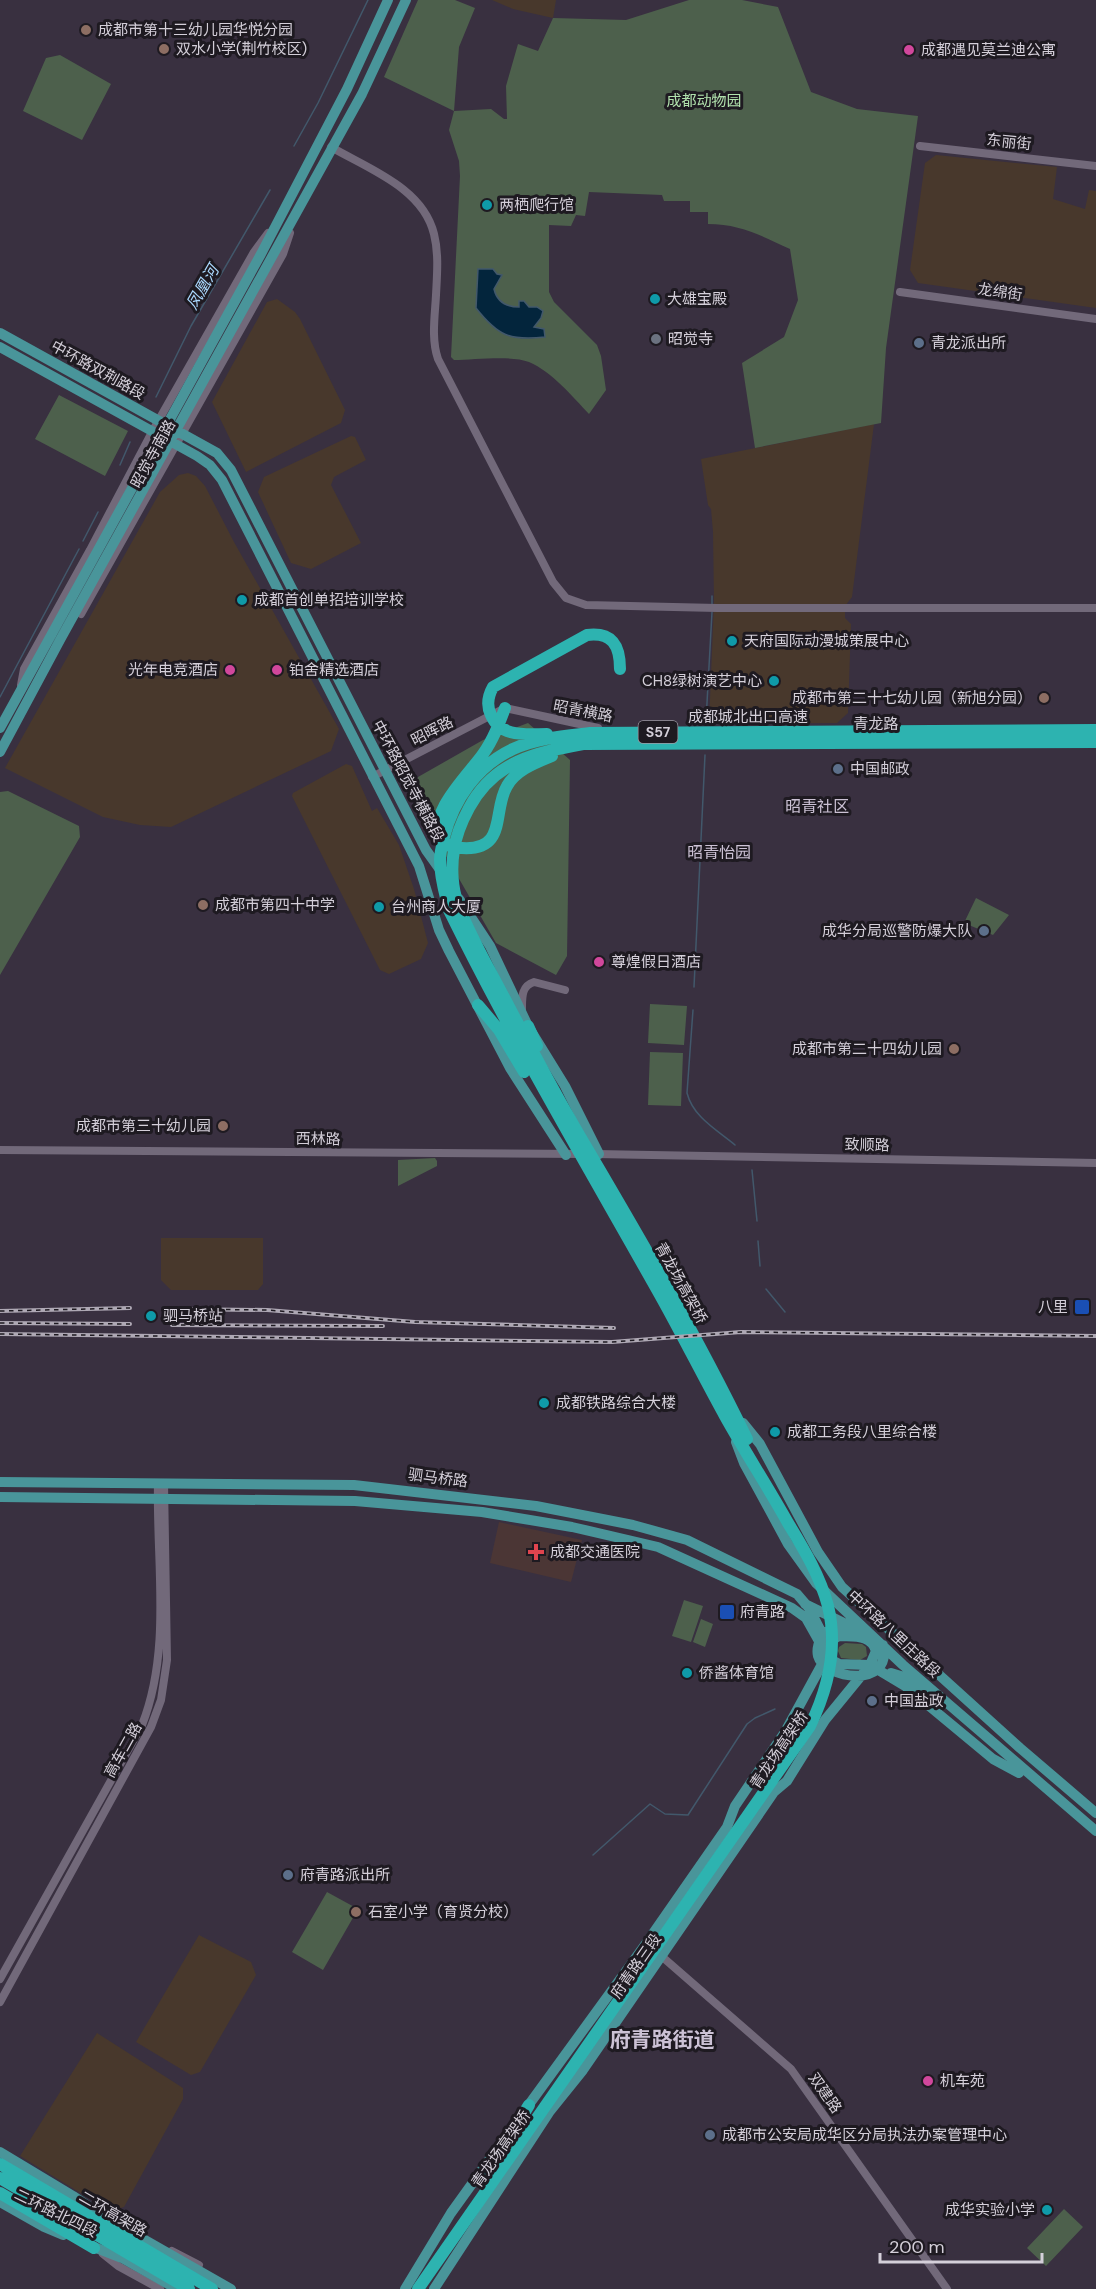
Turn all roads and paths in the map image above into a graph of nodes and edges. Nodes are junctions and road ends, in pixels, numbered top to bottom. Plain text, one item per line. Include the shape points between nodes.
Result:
1 (388, 0) edge
2 (406, 0) edge
3 (920, 146) dead end
4 (331, 147) junction
5 (1096, 166) edge
6 (295, 216) junction
7 (280, 218) junction
8 (265, 257) junction
9 (900, 292) dead end
10 (1096, 319) edge
11 (0, 333) edge
12 (0, 347) edge
13 (159, 421) junction
14 (152, 432) junction
15 (182, 433) junction
16 (176, 444) junction
17 (1096, 608) edge
18 (620, 669) dead end
19 (23, 699) junction
20 (505, 708) junction
21 (0, 728) edge
22 (1096, 730) edge
23 (590, 733) junction
24 (1096, 735) edge
25 (656, 738) joint
26 (1096, 742) edge
27 (583, 744) junction
28 (0, 752) edge
29 (385, 770) junction
30 (372, 777) junction
31 (565, 990) dead end
32 (498, 997) junction
33 (478, 1005) junction
34 (521, 1011) junction
35 (528, 1026) junction
36 (577, 1141) junction
37 (0, 1150) edge
38 (599, 1154) junction
39 (566, 1155) junction
40 (637, 1155) joint
41 (1096, 1163) edge
42 (730, 1414) junction
43 (0, 1482) edge
44 (161, 1483) junction
45 (0, 1497) edge
46 (162, 1498) junction
47 (662, 1534) junction
48 (658, 1547) junction
49 (684, 1549) junction
50 (853, 1628) junction
51 (867, 1635) junction
52 (823, 1650) junction
53 (870, 1671) junction
54 (1016, 1752) junction
55 (1019, 1773) junction
56 (1064, 1784) junction
57 (774, 1792) junction
58 (1096, 1812) edge
59 (1096, 1818) edge
60 (727, 1827) junction
61 (1096, 1831) edge
62 (645, 1945) junction
63 (662, 1956) junction
64 (0, 1979) edge
65 (0, 2002) edge
66 (529, 2105) junction
67 (550, 2111) junction
68 (0, 2152) edge
69 (0, 2158) edge
70 (6, 2165) edge
71 (0, 2178) edge
72 (0, 2193) edge
73 (0, 2202) edge
74 (103, 2216) junction
75 (462, 2227) junction
76 (123, 2228) junction
77 (155, 2245) junction
78 (94, 2247) junction
79 (160, 2289) edge
80 (177, 2289) edge
81 (189, 2289) edge
82 (212, 2289) edge
83 (224, 2289) edge
84 (231, 2289) edge
85 (238, 2289) edge
86 (405, 2289) edge
87 (418, 2289) edge
88 (424, 2289) edge
89 (434, 2289) edge
90 (947, 2289) edge

1 - 7 main road, 昭觉寺南路 via 348,89
2 - 4 main road, 昭觉寺南路 via 362,94
3 - 5 street, 东丽街
4 - 6 main road, 昭觉寺南路
4 - 17 street via 410,194 430,220 437,257 436,354 566,598 586,605 707,608
6 - 8 main road, 昭觉寺南路
6 - 15 street, 昭觉寺南路 via 283,254
7 - 8 main road, 昭觉寺南路
7 - 13 street, 昭觉寺南路 via 254,252
8 - 19 main road, 昭觉寺南路
9 - 10 street, 龙绵街
11 - 13 main road, 中环路双荆路段
12 - 14 main road, 中环路双荆路段
13 - 14 street, 昭觉寺南路
13 - 15 main road, 中环路双荆路段
14 - 16 main road, 中环路双荆路段
14 - 19 street, 昭觉寺南路 via 24,669
15 - 16 street, 昭觉寺南路
15 - 29 main road, 中环路昭觉寺横路段 via 217,453 231,470
16 - 19 street, 昭觉寺南路 via 43,680
16 - 30 main road, 中环路昭觉寺横路段 via 210,465 222,480
18 - 23 highway via 620,655 613,641 597,634 587,635 500,681 490,693 488,707 492,717 506,731
19 - 21 main road, 昭觉寺南路
19 - 28 main road, 昭觉寺南路
20 - 25 street, 昭青横路
20 - 27 highway via 485,752 442,808 437,827 445,843 474,848 489,841 504,792 514,778 529,766
20 - 29 street, 昭晖路
22 - 23 highway, 成都城北出口高速 / S57
23 - 32 highway, 成都城北出口高速 / S57 via 545,739 515,748 494,760 478,773 452,812 440,857 441,882 449,910
24 - 25 street, 青龙路
26 - 27 highway, 成都城北出口高速 / S57
27 - 32 highway, 成都城北出口高速 / S57 via 512,763 477,794 459,829 453,851 458,903
29 - 30 street, 昭晖路
29 - 34 main road, 中环路昭觉寺横路段 via 426,850 490,946
30 - 33 main road, 中环路昭觉寺横路段 via 419,866 439,930
31 - 34 street via 530,983 523,990
32 - 36 highway, 青龙场高架桥
33 - 36 highway via 499,1030 525,1075
33 - 39 main road, 中环路昭觉寺横路段 via 510,1068
34 - 35 main road, 中环路昭觉寺横路段
35 - 36 highway
35 - 38 main road, 中环路昭觉寺横路段
36 - 42 highway, 青龙场高架桥 via 673,1298
37 - 39 street, 西林路
38 - 39 street, 西林路
38 - 40 street, 西林路
40 - 41 street, 致顺路
42 - 54 main road, 中环路八里庄路段 via 760,1444 818,1552 842,1587
42 - 54 main road, 中环路八里庄路段 via 744,1463 788,1544 816,1583 903,1665
42 - 75 highway, 青龙场高架桥 via 828,1583 838,1631 829,1697 814,1728
43 - 44 main road, 驷马桥路
44 - 46 street, 高车二路
44 - 47 main road, 驷马桥路 via 404,1489 576,1512
45 - 46 main road, 驷马桥路
46 - 48 main road, 驷马桥路 via 403,1503 572,1527
46 - 64 street, 高车二路 via 158,1660 150,1703 142,1725
46 - 65 street, 高车二路 via 167,1660 161,1701 151,1727
47 - 49 main road
47 - 52 main road, 驷马桥路 via 687,1540 797,1594 809,1608
48 - 49 main road
48 - 52 main road, 驷马桥路 via 799,1613 806,1618
49 - 50 main road
49 - 52 main road via 806,1612
50 - 51 main road
50 - 52 main road via 833,1628 823,1633
51 - 52 main road via 839,1636
51 - 53 main road via 876,1651
51 - 54 main road via 882,1638
51 - 56 main road via 915,1650 1052,1767
52 - 53 main road via 839,1664
52 - 60 main road, 府青路三段 via 785,1732 735,1806
52 - 60 main road via 806,1706 791,1735
53 - 55 main road via 905,1686 993,1759
53 - 55 main road via 896,1674 914,1683
53 - 57 main road, 府青路三段 via 825,1720 787,1781
53 - 57 main road via 850,1685 838,1700
54 - 56 main road, 中环路八里庄路段
54 - 59 main road
54 - 61 main road, 中环路八里庄路段
55 - 61 main road
56 - 58 main road, 中环路八里庄路段
57 - 63 main road, 府青路三段
60 - 62 main road, 府青路三段
62 - 63 street, 双建路
62 - 66 main road, 府青路三段
63 - 67 main road, 府青路三段
63 - 90 street, 双建路 via 791,2069
66 - 75 highway via 466,2207
66 - 86 main road, 府青路三段 via 451,2213
67 - 75 highway via 478,2214
67 - 89 main road, 府青路三段
68 - 74 main road, 二环路北四段
69 - 70 highway
70 - 74 highway
70 - 82 highway, 二环高架路
71 - 81 highway, 二环高架路
72 - 78 highway
73 - 78 main road, 二环路北四段 via 44,2227
74 - 76 main road, 二环路北四段
75 - 87 highway, 青龙场高架桥
75 - 88 highway, 青龙场高架桥
76 - 77 main road, 二环路北四段
76 - 83 highway
77 - 84 main road
77 - 85 street, 二环路北四段 via 182,2255
78 - 79 street, 二环路北四段 via 118,2266
78 - 80 main road

